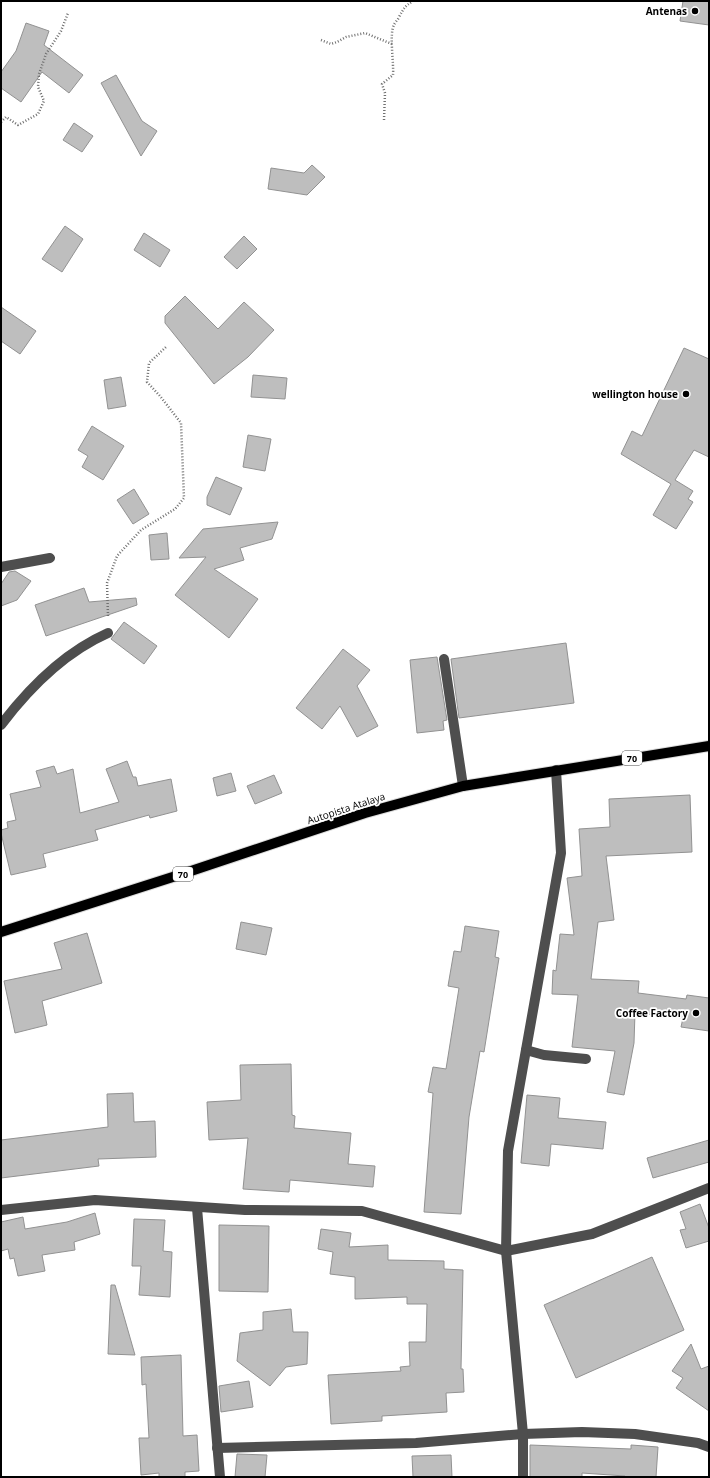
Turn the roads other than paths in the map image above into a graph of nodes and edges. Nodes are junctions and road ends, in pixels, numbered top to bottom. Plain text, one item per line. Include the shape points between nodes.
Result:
1 (50, 558) dead end
2 (1, 567) edge
3 (108, 633) road end
4 (444, 659) dead end
5 (1, 725) edge
6 (709, 746) edge
7 (556, 770) junction
8 (463, 786) junction
9 (1, 932) edge
10 (526, 1050) junction
11 (586, 1059) dead end
12 (709, 1188) edge
13 (197, 1208) junction
14 (1, 1210) edge
15 (506, 1251) junction
16 (523, 1434) junction
17 (709, 1447) edge
18 (217, 1448) junction
19 (220, 1477) edge
20 (523, 1477) edge

1 - 2 street
3 - 5 street via 90,641 42,678
4 - 8 street
6 - 7 main road, Autopista Atalaya / 70
7 - 8 main road, Autopista Atalaya / 70
7 - 10 street via 561,853
8 - 9 main road, Autopista Atalaya / 70 via 365,813
10 - 11 street via 544,1055
10 - 15 street via 508,1151
12 - 15 street via 592,1234
13 - 14 street via 95,1200
13 - 15 street via 362,1211
13 - 18 street
15 - 16 street
16 - 17 street via 635,1434 698,1442
16 - 18 street via 416,1444
16 - 20 street
18 - 19 street

